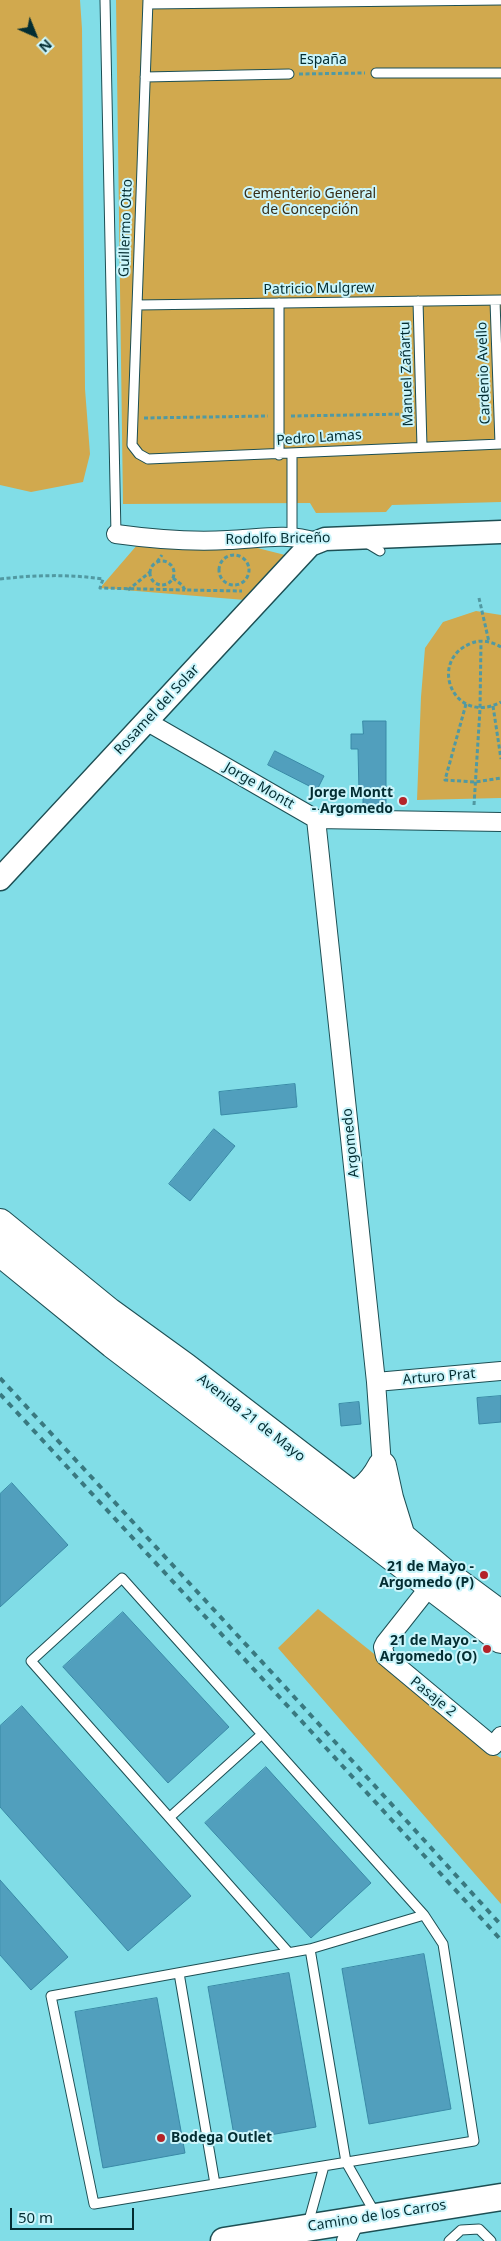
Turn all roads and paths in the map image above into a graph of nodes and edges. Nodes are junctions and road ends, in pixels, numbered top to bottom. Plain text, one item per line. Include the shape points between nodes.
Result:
1 (104, 0) edge
2 (501, 0) edge
3 (148, 2) edge
4 (376, 73) joint
5 (501, 73) edge
6 (289, 74) joint
7 (145, 77) junction
8 (418, 301) junction
9 (498, 301) edge
10 (279, 303) junction
11 (137, 305) junction
12 (501, 444) edge
13 (422, 447) junction
14 (140, 454) joint
15 (292, 454) junction
16 (279, 455) junction
17 (501, 532) edge
18 (116, 534) joint
19 (292, 536) junction
20 (356, 537) junction
21 (316, 542) junction
22 (380, 551) dead end
23 (226, 558) joint
24 (150, 572) junction
25 (173, 578) junction
26 (253, 578) dead end
27 (0, 579) edge
28 (127, 590) junction
29 (185, 590) junction
30 (479, 598) dead end
31 (481, 641) junction
32 (489, 642) junction
33 (501, 647) edge
34 (501, 702) edge
35 (466, 704) junction
36 (493, 706) junction
37 (480, 709) junction
38 (146, 721) junction
39 (501, 759) edge
40 (501, 778) edge
41 (475, 782) junction
42 (316, 819) junction
43 (473, 822) junction
44 (501, 822) edge
45 (0, 879) edge
46 (0, 1223) edge
47 (0, 1252) edge
48 (501, 1371) edge
49 (376, 1382) junction
50 (382, 1466) junction
51 (353, 1496) junction
52 (318, 1498) junction
53 (401, 1537) junction
54 (430, 1586) junction
55 (501, 1615) edge
56 (501, 1639) edge
57 (262, 1734) junction
58 (501, 1736) edge
59 (170, 1817) junction
60 (424, 1915) junction
61 (310, 1949) junction
62 (289, 1953) junction
63 (179, 1973) junction
64 (346, 2162) junction
65 (324, 2166) junction
66 (215, 2184) junction
67 (501, 2197) edge
68 (359, 2225) edge
69 (306, 2234) edge
70 (241, 2240) edge
71 (449, 2241) edge
72 (491, 2241) edge

1 - 18 lane
2 - 3 lane
3 - 7 lane, Guillermo Otto
4 - 5 lane
4 - 6 path, España
6 - 7 lane, España
7 - 11 lane, Guillermo Otto
8 - 9 lane, Patricio Mulgrew
8 - 10 lane, Patricio Mulgrew
8 - 13 lane, Manuel Zañartu
9 - 12 lane, Cardenio Avello
10 - 11 lane, Patricio Mulgrew
10 - 16 lane
11 - 14 lane, Guillermo Otto via 132,445
12 - 13 lane, Pedro Lamas
13 - 15 lane, Pedro Lamas
14 - 16 lane, Pedro Lamas via 148,459
15 - 16 lane, Pedro Lamas
15 - 19 lane
17 - 20 street, Rodolfo Briceño
18 - 19 street, Rodolfo Briceño via 226,540
19 - 21 street, Rodolfo Briceño
20 - 21 street, Rodolfo Briceño
20 - 22 lane
21 - 38 street, Rosamel del Solar
23 - 23 path via 235,555 244,559 250,568 245,581 236,585 223,581 219,572
24 - 25 path via 154,582 161,585
24 - 25 path via 154,564 166,562 172,566
24 - 28 path
25 - 29 path
26 - 29 path via 241,591
27 - 28 path via 76,575 104,579 100,588
28 - 29 path
30 - 32 path
31 - 32 path
31 - 35 path via 463,646 450,664 448,676 451,687 456,697
31 - 37 path
32 - 33 path
34 - 36 path
35 - 37 path
35 - 41 path via 444,780
36 - 37 path
36 - 39 path
37 - 41 path
38 - 42 street, Jorge Montt
38 - 45 street, Rosamel del Solar
40 - 41 path
41 - 43 path
42 - 43 street, Jorge Montt
42 - 49 street, Argomedo
43 - 44 street, Jorge Montt
46 - 51 main road, Avenida 21 de Mayo via 109,1312
47 - 52 main road, Avenida 21 de Mayo via 113,1344
48 - 49 street, Arturo Prat
49 - 50 street, Argomedo
50 - 51 main road via 369,1486
50 - 53 main road
51 - 52 main road via 338,1500
51 - 53 main road, Avenida 21 de Mayo
52 - 54 main road, Avenida 21 de Mayo
53 - 55 main road, Avenida 21 de Mayo
54 - 56 main road, Avenida 21 de Mayo
54 - 58 street, Pasaje 2 via 385,1643 385,1656 494,1746
57 - 59 lane
57 - 59 lane via 122,1578 31,1660
57 - 60 lane
59 - 62 lane
60 - 61 lane
60 - 64 lane via 443,1944 474,2141
61 - 62 lane
61 - 64 lane
62 - 63 lane
63 - 66 lane
63 - 66 lane via 51,1996 94,2204
64 - 65 lane
64 - 68 lane
65 - 66 lane
65 - 69 lane
67 - 68 main road, Camino de los Carros
68 - 69 main road, Camino de los Carros
69 - 70 main road, Camino de los Carros
71 - 72 lane via 460,2230 480,2230

